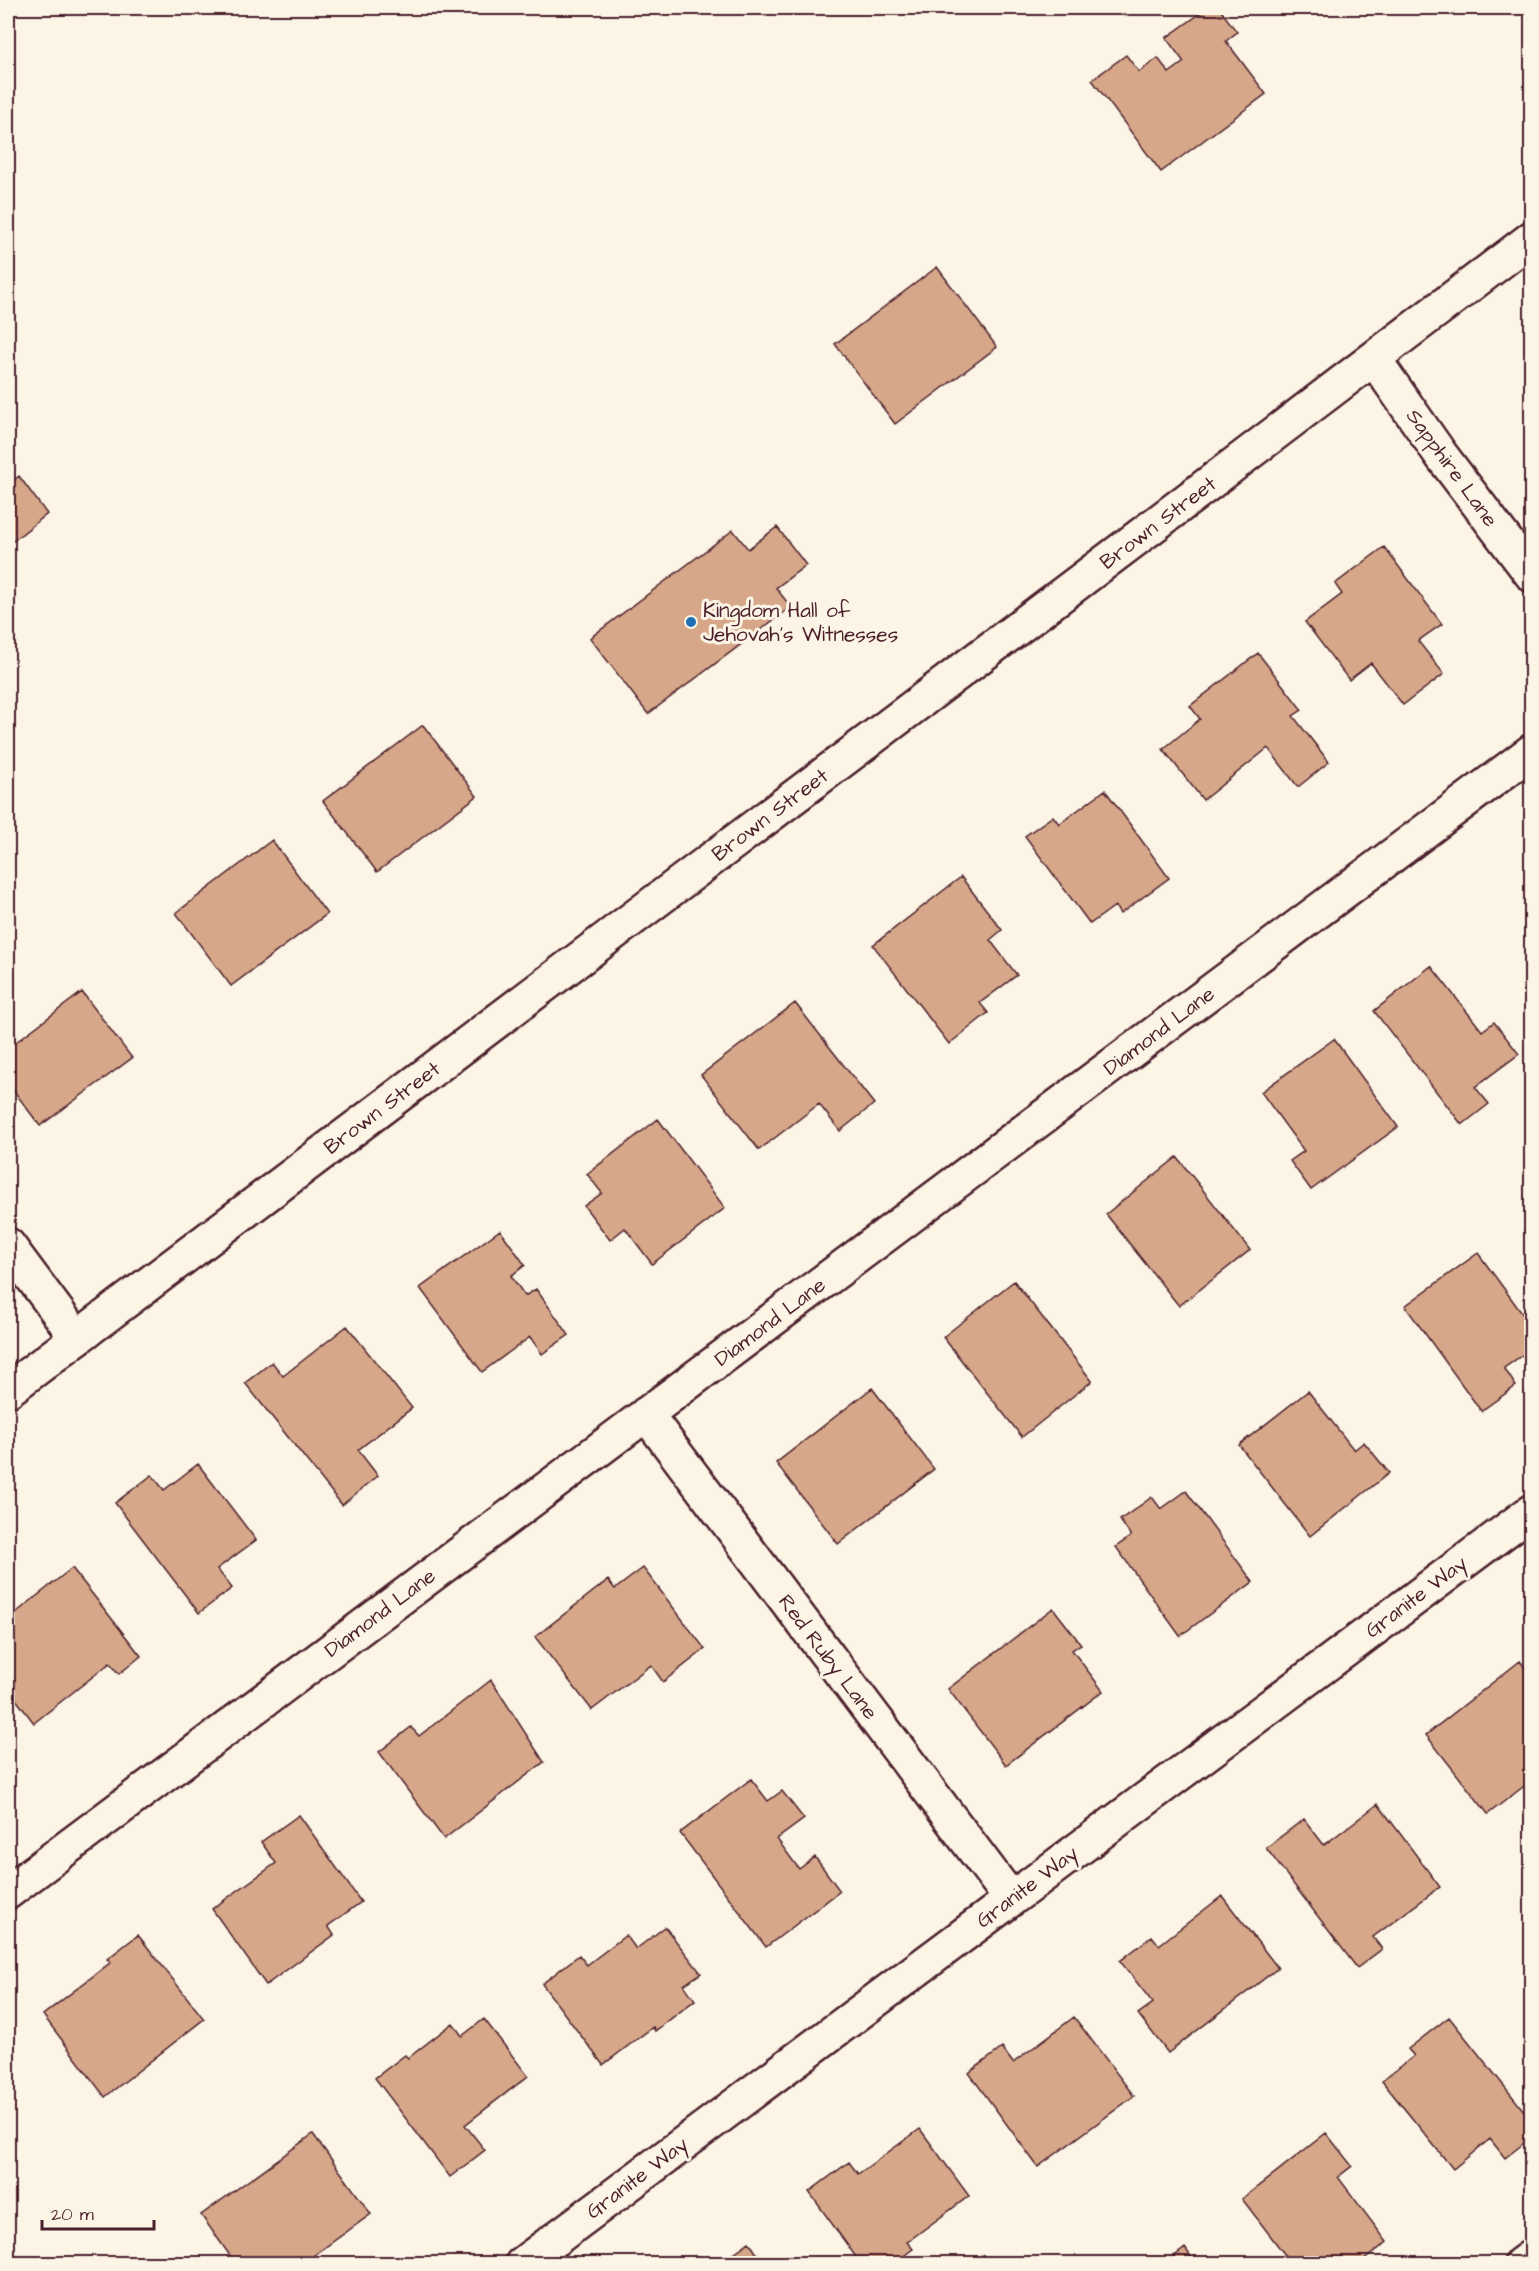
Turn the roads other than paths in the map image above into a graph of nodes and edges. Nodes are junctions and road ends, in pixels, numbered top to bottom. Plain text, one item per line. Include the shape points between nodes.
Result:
1 (1532, 238) edge
2 (1374, 359) junction
3 (1532, 575) edge
4 (1532, 751) edge
5 (8, 1245) edge
6 (77, 1338) junction
7 (8, 1390) edge
8 (646, 1414) junction
9 (1532, 1511) edge
10 (8, 1892) edge
11 (1011, 1899) junction
12 (1532, 2256) edge
13 (522, 2264) edge
14 (1521, 2264) edge

1 - 2 street, Brown Street
2 - 3 street, Sapphire Lane
2 - 6 street, Brown Street
4 - 8 street, Diamond Lane
5 - 6 street
6 - 7 street, Brown Street
8 - 10 street, Diamond Lane
8 - 11 street, Red Ruby Lane
9 - 11 street, Granite Way
11 - 13 street, Granite Way
12 - 14 street

